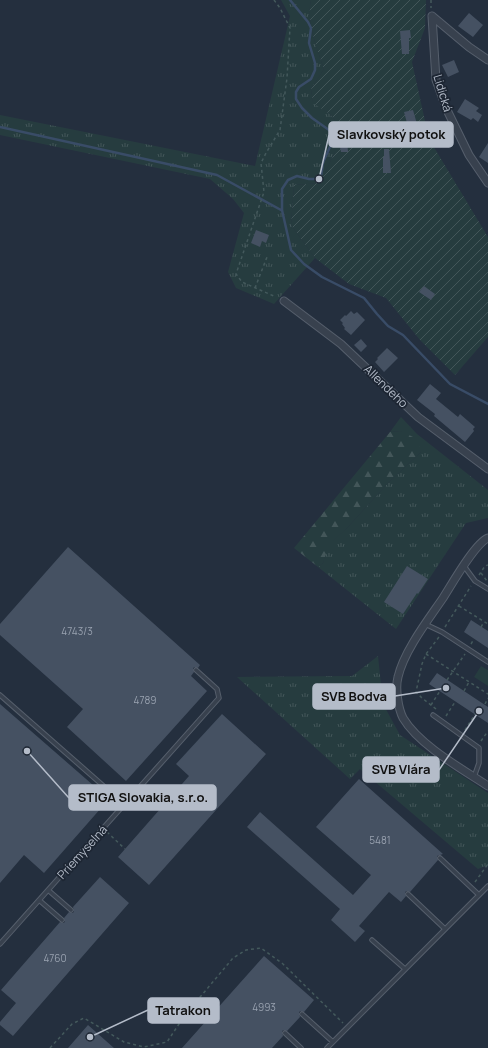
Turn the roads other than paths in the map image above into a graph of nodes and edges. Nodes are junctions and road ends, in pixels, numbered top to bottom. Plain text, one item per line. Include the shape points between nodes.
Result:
1 (488, 60) edge
2 (488, 183) edge
3 (284, 301) road end
4 (488, 469) edge
5 (488, 538) edge
6 (464, 566) junction
7 (488, 589) edge
8 (425, 624) junction
9 (488, 662) edge
10 (196, 670) dead end
11 (0, 695) edge
12 (433, 715) dead end
13 (474, 776) junction
14 (488, 786) edge
15 (124, 804) junction
16 (440, 858) dead end
17 (488, 886) edge
18 (48, 890) junction
19 (408, 894) dead end
20 (479, 895) junction
21 (39, 900) junction
22 (71, 910) dead end
23 (62, 920) dead end
24 (445, 929) junction
25 (372, 940) dead end
26 (0, 944) edge
27 (405, 969) junction
28 (302, 1014) dead end
29 (285, 1034) dead end
30 (333, 1042) junction
31 (301, 1048) edge
32 (327, 1048) edge

1 - 2 street, Lidická via 432,16 436,80 447,110 469,154
3 - 4 street, Allendeho via 341,344 418,417
5 - 6 street via 473,551
6 - 7 lane via 475,581
6 - 8 street
8 - 9 lane
8 - 13 street via 406,656 398,677 396,693 402,717 414,733
10 - 15 lane, Priemyselná via 217,689 219,698
11 - 15 lane
12 - 13 lane via 478,748 479,763
13 - 14 street
15 - 18 lane, Priemyselná
16 - 20 lane
17 - 20 lane
18 - 21 lane, Priemyselná
18 - 22 lane
19 - 24 lane
20 - 24 lane
21 - 23 lane
21 - 26 lane, Priemyselná
24 - 27 lane
25 - 27 lane
27 - 30 lane
28 - 30 lane
29 - 31 lane
30 - 32 lane

